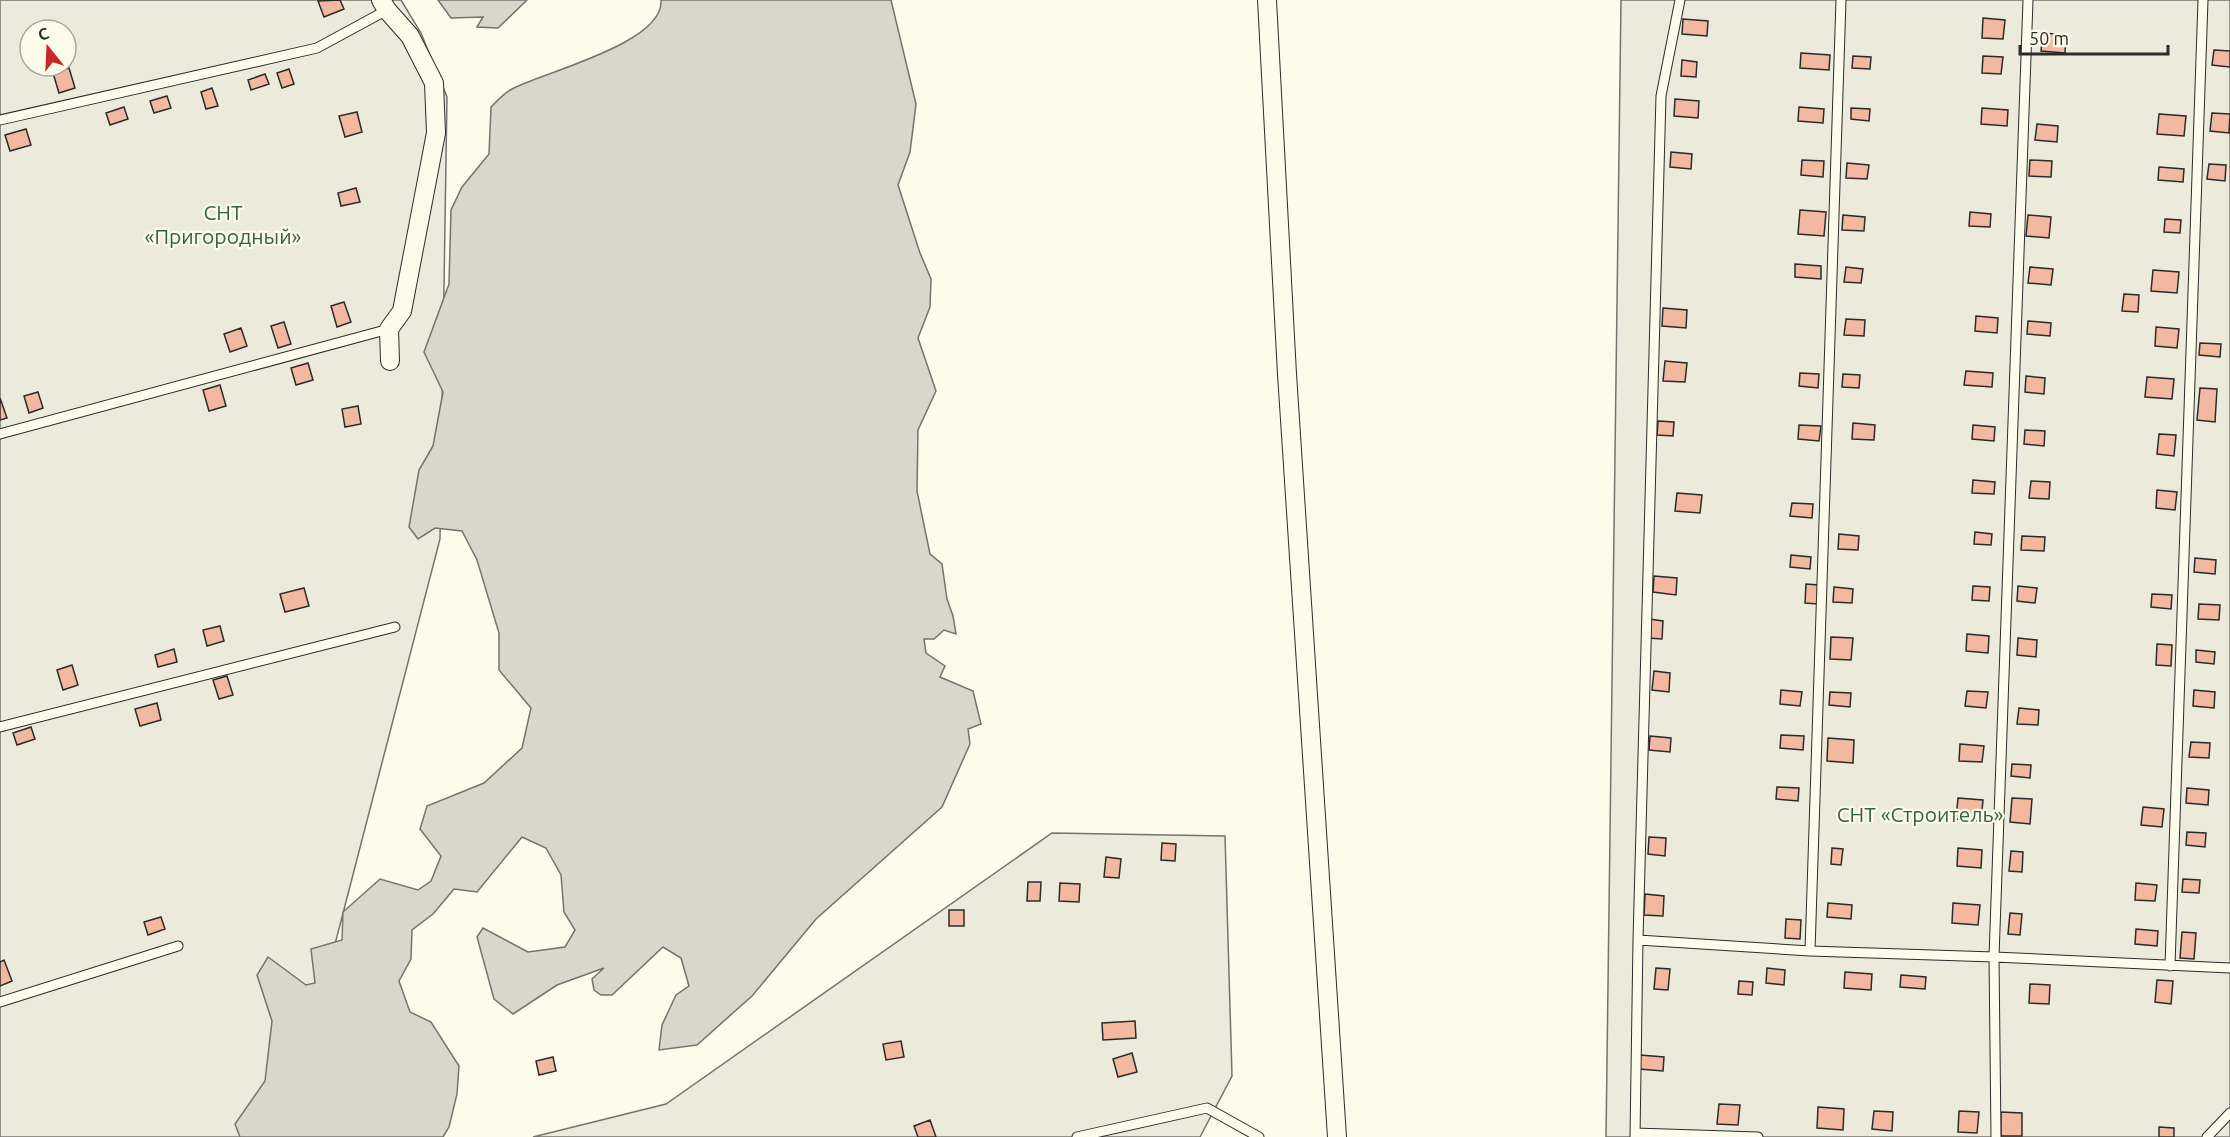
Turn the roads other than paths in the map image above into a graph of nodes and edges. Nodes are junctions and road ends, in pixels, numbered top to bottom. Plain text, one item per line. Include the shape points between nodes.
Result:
1 (1268, 0) edge
2 (1680, 0) edge
3 (1841, 0) edge
4 (2028, 0) edge
5 (2203, 0) edge
6 (384, 5) edge
7 (0, 120) edge
8 (389, 329) junction
9 (390, 361) dead end
10 (0, 434) edge
11 (396, 627) dead end
12 (0, 727) edge
13 (1638, 940) junction
14 (178, 946) dead end
15 (1810, 951) junction
16 (1994, 957) junction
17 (2170, 966) junction
18 (2230, 968) edge
19 (0, 1002) edge
20 (2230, 1113) edge
21 (1635, 1135) edge
22 (1077, 1137) edge
23 (1259, 1137) edge
24 (1338, 1137) edge
25 (1758, 1137) edge
26 (1996, 1137) edge
27 (2207, 1137) edge

1 - 24 street via 1287,374
2 - 13 lane via 1661,96
3 - 15 lane
4 - 16 lane
5 - 17 lane
6 - 7 lane via 317,48
6 - 8 street via 411,36 434,83 436,133 402,311
8 - 9 street
8 - 10 lane
11 - 12 lane
13 - 15 lane
13 - 21 lane
14 - 19 lane
15 - 16 lane
16 - 17 lane
16 - 26 lane
17 - 18 lane
20 - 27 lane
21 - 25 lane
22 - 23 lane via 1207,1108

